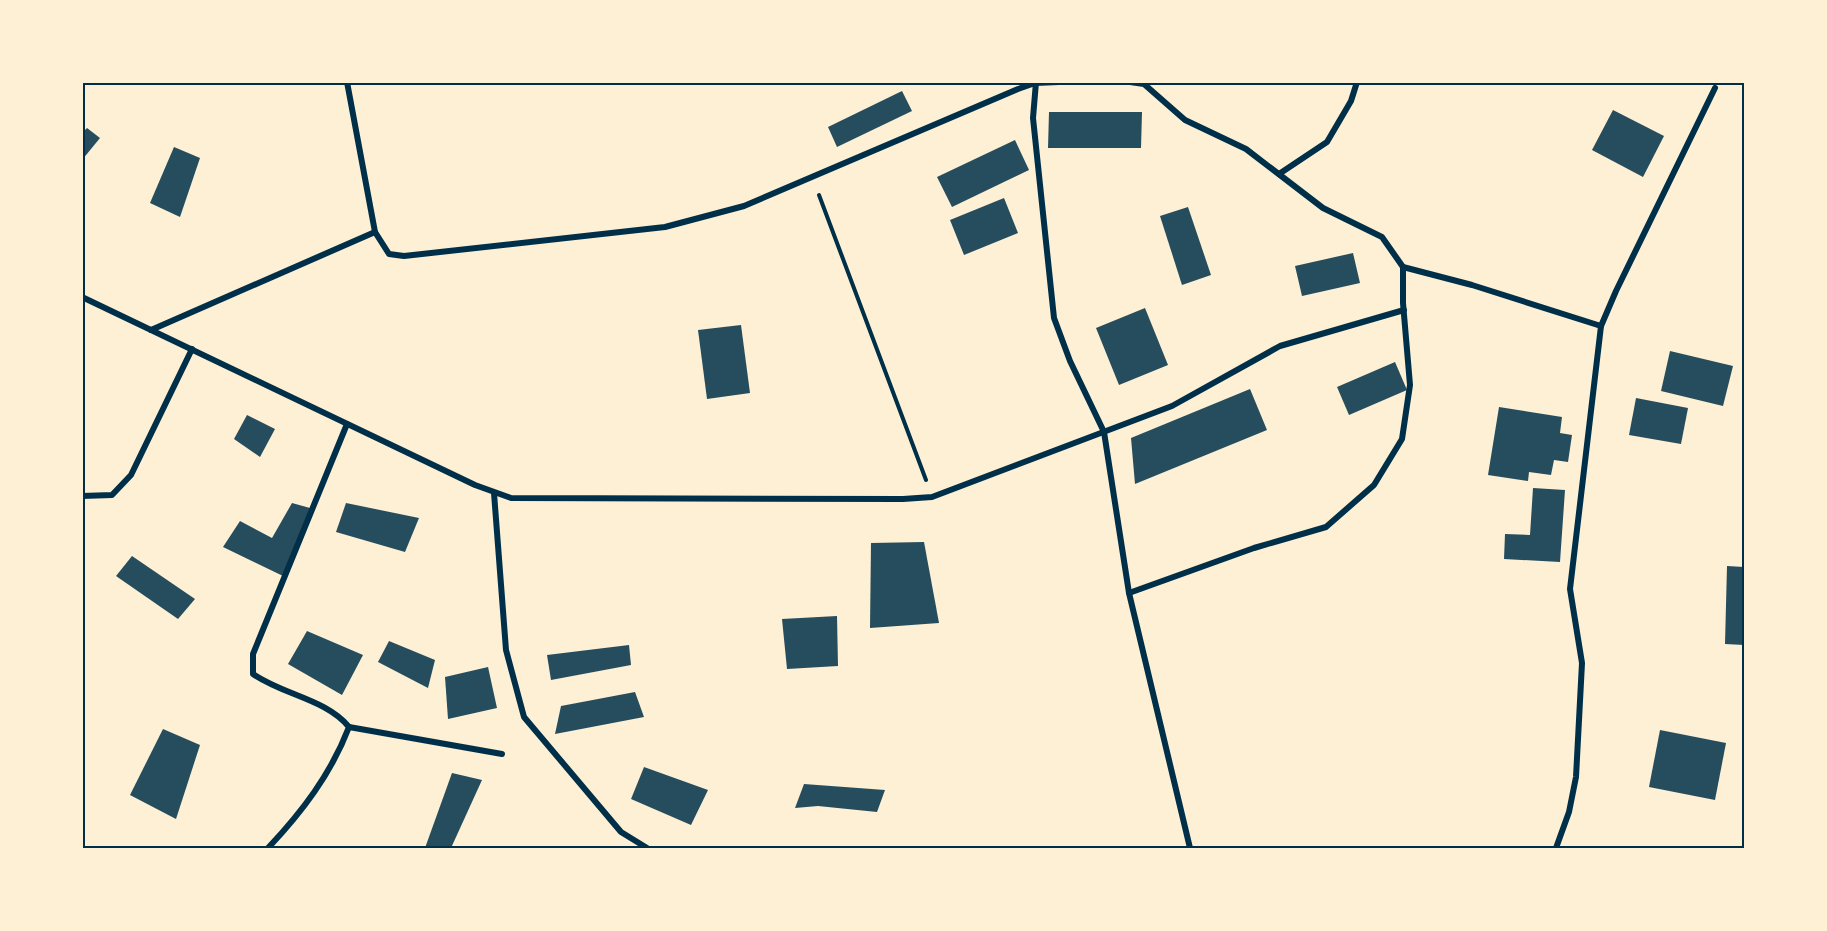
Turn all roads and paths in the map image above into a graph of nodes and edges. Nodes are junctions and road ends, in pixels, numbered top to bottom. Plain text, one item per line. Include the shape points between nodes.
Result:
1 (347, 82) edge
2 (1059, 82) edge
3 (1131, 82) edge
4 (1357, 82) edge
5 (1036, 83) edge
6 (1715, 88) dead end
7 (1279, 174) junction
8 (813, 177) junction
9 (375, 232) junction
10 (1403, 267) junction
11 (82, 297) edge
12 (1404, 310) junction
13 (1601, 326) junction
14 (151, 330) junction
15 (192, 350) junction
16 (347, 424) junction
17 (1104, 432) junction
18 (494, 493) junction
19 (82, 496) edge
20 (932, 497) junction
21 (1129, 593) junction
22 (349, 727) junction
23 (502, 754) dead end
24 (268, 849) edge
25 (647, 849) edge
26 (1190, 849) edge
27 (1556, 849) edge

1 - 9 street
2 - 5 street
3 - 7 street via 1144,84 1185,120 1246,149
4 - 7 street via 1327,142
5 - 8 street
5 - 17 street via 1033,118 1054,318
6 - 13 street
7 - 10 street via 1323,208 1382,237
8 - 9 street via 744,206 665,227 404,256 390,254
8 - 20 path
9 - 14 street
10 - 12 street
10 - 13 street
11 - 14 street
12 - 17 street via 1280,346 1172,406
12 - 21 street via 1410,385 1401,439 1374,485 1326,527
13 - 27 street via 1570,589 1582,663 1576,777
14 - 15 street
15 - 16 street
15 - 19 street via 131,475 112,495
16 - 18 street
16 - 22 street via 254,654 254,674 272,687 337,713
17 - 20 street
17 - 21 street
18 - 20 street via 522,498
18 - 25 street via 506,650 524,717 621,832
21 - 26 street
22 - 23 street
22 - 24 street via 316,792

